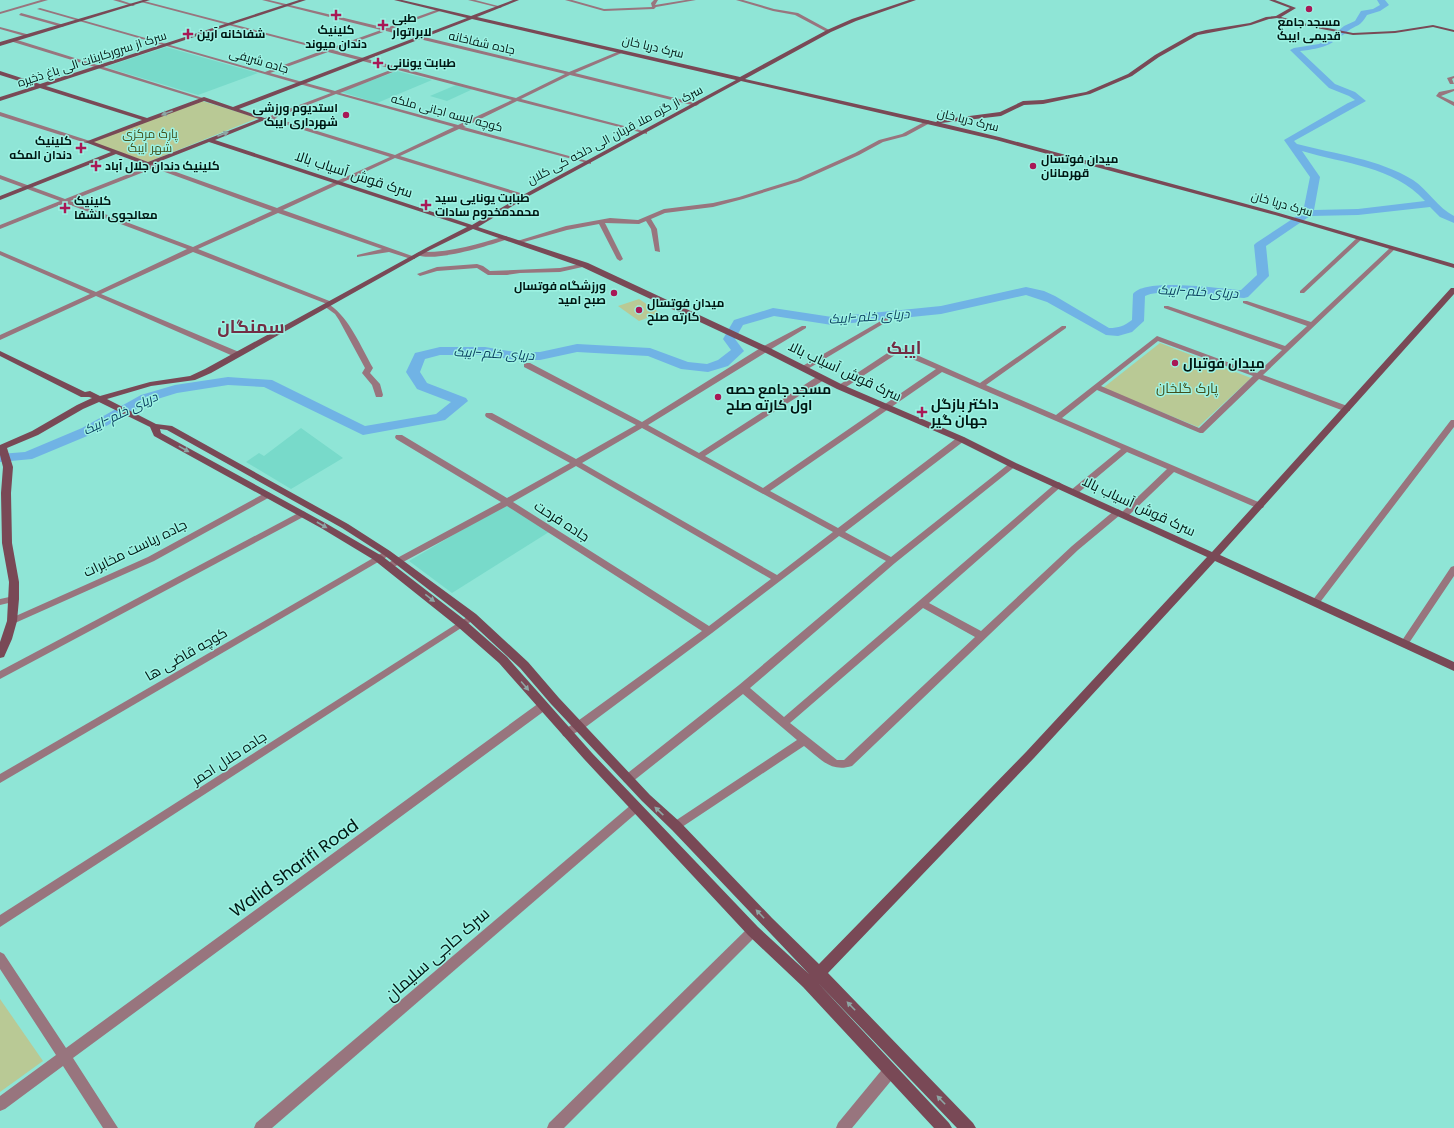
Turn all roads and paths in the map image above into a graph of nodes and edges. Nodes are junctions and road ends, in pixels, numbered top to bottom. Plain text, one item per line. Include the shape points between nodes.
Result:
1 (46, 0) edge
2 (115, 0) edge
3 (148, 0) edge
4 (264, 0) edge
5 (304, 0) edge
6 (396, 0) edge
7 (474, 0) edge
8 (517, 0) edge
9 (567, 0) edge
10 (656, 0) edge
11 (694, 0) edge
12 (738, 0) edge
13 (914, 0) edge
14 (1271, 0) edge
15 (142, 2) junction
16 (133, 4) junction
17 (286, 6) junction
18 (500, 6) junction
19 (654, 6) junction
20 (39, 9) dead end
21 (439, 10) junction
22 (0, 13) edge
23 (21, 14) dead end
24 (1277, 17) junction
25 (472, 18) junction
26 (80, 21) junction
27 (229, 24) junction
28 (62, 26) junction
29 (0, 28) edge
30 (385, 30) junction
31 (829, 31) junction
32 (1454, 31) edge
33 (28, 36) junction
34 (418, 38) junction
35 (12, 40) junction
36 (0, 44) edge
37 (166, 45) junction
38 (327, 50) junction
39 (622, 51) junction
40 (364, 59) junction
41 (98, 67) junction
42 (399, 68) junction
43 (0, 73) edge
44 (266, 73) junction
45 (569, 74) junction
46 (1454, 77) edge
47 (741, 80) junction
48 (300, 83) junction
49 (1452, 83) dead end
50 (41, 86) junction
51 (1454, 90) edge
52 (334, 93) junction
53 (204, 99) junction
54 (0, 100) edge
55 (515, 100) junction
56 (696, 104) junction
57 (1454, 104) edge
58 (233, 109) junction
59 (0, 114) edge
60 (267, 118) junction
61 (147, 120) junction
62 (930, 122) junction
63 (459, 127) junction
64 (645, 133) junction
65 (208, 140) junction
66 (88, 142) junction
67 (117, 152) junction
68 (393, 156) junction
69 (589, 163) junction
70 (148, 164) junction
71 (154, 166) junction
72 (0, 177) edge
73 (336, 182) junction
74 (27, 187) junction
75 (525, 196) junction
76 (0, 198) edge
77 (65, 201) junction
78 (276, 210) junction
79 (648, 219) junction
80 (601, 221) junction
81 (473, 226) junction
82 (0, 227) edge
83 (506, 238) junction
84 (1360, 238) junction
85 (517, 242) junction
86 (1394, 248) junction
87 (192, 249) junction
88 (390, 250) junction
89 (658, 251) dead end
90 (0, 253) edge
91 (359, 256) dead end
92 (416, 256) junction
93 (620, 259) dead end
94 (585, 266) junction
95 (1454, 266) edge
96 (420, 274) dead end
97 (1454, 290) edge
98 (1302, 292) dead end
99 (98, 294) junction
100 (1245, 302) dead end
101 (329, 304) junction
102 (1166, 307) dead end
103 (886, 320) dead end
104 (1312, 325) junction
105 (804, 327) dead end
106 (1064, 327) dead end
107 (0, 338) edge
108 (0, 346) edge
109 (765, 349) junction
110 (1287, 349) junction
111 (0, 353) edge
112 (236, 354) junction
113 (527, 365) dead end
114 (803, 368) junction
115 (941, 369) junction
116 (1258, 376) junction
117 (821, 378) junction
118 (980, 386) junction
119 (840, 387) junction
120 (1097, 387) junction
121 (90, 394) junction
122 (379, 395) dead end
123 (101, 400) junction
124 (888, 407) junction
125 (1347, 409) junction
126 (489, 415) dead end
127 (1056, 419) junction
128 (1454, 422) edge
129 (642, 425) junction
130 (154, 426) junction
131 (399, 437) dead end
132 (961, 439) junction
133 (2, 449) edge
134 (1126, 449) junction
135 (699, 456) junction
136 (576, 463) junction
137 (1013, 465) junction
138 (1173, 468) junction
139 (1059, 485) junction
140 (764, 491) junction
141 (1074, 492) junction
142 (3, 493) edge
143 (267, 495) junction
144 (507, 502) junction
145 (1260, 506) junction
146 (1121, 513) junction
147 (302, 514) junction
148 (839, 532) junction
149 (3, 543) edge
150 (382, 556) junction
151 (1214, 556) junction
152 (892, 561) junction
153 (392, 564) junction
154 (1454, 569) edge
155 (777, 579) junction
156 (14, 600) junction
157 (0, 602) edge
158 (922, 603) junction
159 (1315, 603) junction
160 (12, 621) junction
161 (467, 621) junction
162 (709, 631) junction
163 (982, 636) junction
164 (4, 639) edge
165 (1404, 644) junction
166 (0, 654) edge
167 (1454, 667) edge
168 (0, 675) edge
169 (743, 688) junction
170 (542, 706) junction
171 (783, 723) junction
172 (579, 726) junction
173 (567, 733) junction
174 (804, 740) junction
175 (0, 779) edge
176 (628, 779) junction
177 (636, 806) junction
178 (676, 826) junction
179 (0, 922) edge
180 (753, 931) junction
181 (0, 958) edge
182 (819, 973) junction
183 (808, 982) junction
184 (65, 1057) junction
185 (890, 1071) junction
186 (0, 1104) edge
187 (111, 1128) edge
188 (261, 1128) edge
189 (554, 1128) edge
190 (843, 1128) edge
191 (944, 1128) edge
192 (968, 1128) edge

1 - 22 street
2 - 16 street
3 - 15 street
4 - 17 street, جاده شفاخانه
5 - 17 street, سرک از سرورکاینات الی باغ ذخیره
6 - 21 street, سرک دریا خان
7 - 18 street
8 - 18 street
9 - 19 street via 604,10
10 - 19 street
11 - 19 street
12 - 31 street via 796,14
13 - 31 street, سرک از گزه ملا قربان الی دلخه کی کلان
14 - 24 street via 1294,8
15 - 16 street
15 - 27 street
16 - 26 street
17 - 27 street, سرک از سرورکاینات الی باغ ذخیره
17 - 30 street, جاده شفاخانه
18 - 25 street
20 - 26 street, جاده شریفی
21 - 25 street, سرک دریا خان
21 - 30 street
23 - 28 street
24 - 32 street via 1347,34 1362,35 1433,26
24 - 62 street via 1196,34 1130,75 1088,93 1042,102 1023,102 1001,114
25 - 34 street
25 - 39 street, سرک دریا خان
26 - 28 street
26 - 37 street, جاده شریفی
27 - 37 street, سرک از سرورکاینات الی باغ ذخیره
27 - 38 street
28 - 33 street
29 - 33 street
30 - 34 street, جاده شفاخانه
30 - 38 street
31 - 47 street, سرک از گزه ملا قربان الی دلخه کی کلان
33 - 35 street
34 - 40 street
34 - 45 street, جاده شفاخانه
35 - 36 street
35 - 41 street
37 - 41 street, سرک از سرورکاینات الی باغ ذخیره
37 - 44 street, جاده شریفی
38 - 40 street
38 - 44 street
39 - 45 street
39 - 47 street, سرک دریا خان
40 - 42 street
40 - 48 street
41 - 50 street, سرک از سرورکاینات الی باغ ذخیره
41 - 53 street
42 - 52 street
42 - 55 street
43 - 50 street
44 - 48 street, جاده شریفی
45 - 55 street
45 - 56 street, جاده شفاخانه
46 - 49 street via 1449,78
47 - 56 street, سرک از گزه ملا قربان الی دلخه کی کلان
47 - 62 street, سرک دریا خان
48 - 52 street, کوچه لیسه اجانی ملکه
48 - 58 street
50 - 54 street, سرک از سرورکاینات الی باغ ذخیره
50 - 61 street
51 - 57 street via 1438,96
52 - 60 street
52 - 63 street, کوچه لیسه اجانی ملکه
53 - 58 street
53 -> 61 street
55 - 63 street
55 - 64 street
56 - 64 street, سرک از گزه ملا قربان الی دلخه کی کلان
58 - 60 street
59 - 66 street
65 -> 60 street
60 - 68 street
61 - 66 street
62 - 79 street via 904,135 881,141 799,180 713,205 657,213
62 - 84 street, سرک دریا خان
63 - 68 street
63 - 69 street, کوچه لیسه اجانی ملکه
64 - 69 street, سرک از گزه ملا قربان الی دلخه کی کلان
65 - 70 street
65 - 73 street, سرک قوش آسیاب بالا
66 - 67 street
67 - 70 street
67 - 74 street
68 - 73 street
68 - 75 street
69 - 75 street, سرک از گزه ملا قربان الی دلخه کی کلان
70 - 71 street
71 - 77 street
71 - 78 street
72 - 74 street
73 - 78 street
73 - 81 street, سرک قوش آسیاب بالا
74 - 76 street
74 - 77 street
75 - 81 street, سرک از گزه ملا قربان الی دلخه کی کلان
77 - 82 street
77 - 87 street
78 - 87 street
78 - 88 street
79 - 80 street via 634,222
79 - 89 street via 654,230
80 - 85 street
80 - 93 street
81 - 83 street, سرک قوش آسیاب بالا
81 - 92 street, سرک از گزه ملا قربان الی دلخه کی کلان
83 - 85 street, سرک قوش آسیاب بالا
83 - 92 street via 445,254
84 - 86 street, سرک دریا خان
84 - 98 street
85 - 94 street, سرک قوش آسیاب بالا
86 - 95 street, سرک دریا خان
86 - 104 street
87 - 99 street
87 - 101 street
88 - 91 street
88 - 92 street
90 - 99 street
92 - 101 street, سرک از گزه ملا قربان الی دلخه کی کلان
94 - 96 street via 506,273 488,272 477,266 437,269
94 - 109 street, سرک قوش آسیاب بالا
97 - 125 street
99 - 107 street
99 - 112 street
100 - 104 street
101 - 112 street, سرک از گزه ملا قربان الی دلخه کی کلان
101 - 122 street via 342,320 369,368 366,373 376,384
102 - 110 street
103 - 114 street
104 - 110 street
105 - 109 street
106 - 118 street
108 - 121 street via 89,390
109 - 114 street, سرک قوش آسیاب بالا
109 - 129 street
110 - 116 street
111 - 121 street via 84,395
112 - 123 street, سرک از گزه ملا قربان الی دلخه کی کلان via 192,378 150,384
113 - 129 street
114 - 117 street, سرک قوش آسیاب بالا
115 - 118 street
115 - 119 street via 898,350
115 - 124 street
116 - 120 street via 1157,338
116 - 120 street via 1200,431
116 - 125 street
117 - 119 street, سرک قوش آسیاب بالا
117 - 135 street
118 - 127 street
119 - 124 street, سرک قوش آسیاب بالا
120 - 127 street
121 - 123 street
123 - 130 street
123 - 133 street, سرک از گزه ملا قربان الی دلخه کی کلان via 80,407
124 - 132 street, سرک قوش آسیاب بالا
124 - 140 street
125 - 145 street
126 - 136 street
127 - 134 street
128 - 159 street
129 - 135 street
129 - 136 street
130 -> 143 street via 157,434
130 - 150 street via 168,428 345,526
131 - 144 street, جاده فرحت
132 - 137 street, سرک قوش آسیاب بالا
132 - 148 street
133 - 142 street, سرک از گزه ملا قربان الی دلخه کی کلان via 8,467
134 - 138 street
134 - 141 street
135 - 140 street
136 - 144 street
136 - 155 street
137 - 139 street, سرک قوش آسیاب بالا
137 - 152 street
138 - 145 street
138 - 146 street
139 - 141 street, سرک قوش آسیاب بالا
139 - 158 street
140 - 148 street
141 - 146 street, سرک قوش آسیاب بالا
142 - 149 street, سرک از گزه ملا قربان الی دلخه کی کلان
143 - 147 street
143 - 160 street, جاده ریاست مخابرات via 151,559
144 - 153 street
144 - 162 street, جاده فرحت
145 - 151 street
146 - 151 street, سرک قوش آسیاب بالا
146 - 163 street via 1075,548
147 -> 150 street
147 - 168 street
148 - 152 street
148 - 155 street
149 - 156 street, سرک از گزه ملا قربان الی دلخه کی کلان via 10,554
150 - 153 street
150 - 175 street, کوچه قاضی ها
151 - 159 street, سرک قوش آسیاب بالا
151 - 182 street via 1030,755
152 - 169 street
153 - 161 street
154 - 165 street
155 - 162 street
156 - 157 street
156 - 160 street, سرک از گزه ملا قربان الی دلخه کی کلان
158 - 163 street
158 - 171 street
159 - 165 street, سرک قوش آسیاب بالا
160 - 164 street, سرک از گزه ملا قربان الی دلخه کی کلان
161 -> 170 street
161 - 172 street via 524,665
161 - 179 street, جاده حلال احمر
162 - 172 street
163 - 174 street via 848,763 834,763
164 - 166 street, سرک از گزه ملا قربان الی دلخه کی کلان
165 - 167 street, سرک قوش آسیاب بالا
169 - 171 street
169 - 176 street
170 - 173 street
170 - 184 street, Walid Sharifi Road
171 - 174 street
172 - 173 street
172 - 176 street
173 - 177 street
174 - 178 street
178 -> 176 street
177 - 180 street
177 - 188 street, سرک حاجی سلیمان
182 -> 178 street
180 - 183 street
180 - 189 street
181 - 184 street
182 - 183 street
192 -> 182 street
183 - 185 street
184 - 186 street, Walid Sharifi Road
184 - 187 street
185 - 190 street
185 - 191 street

